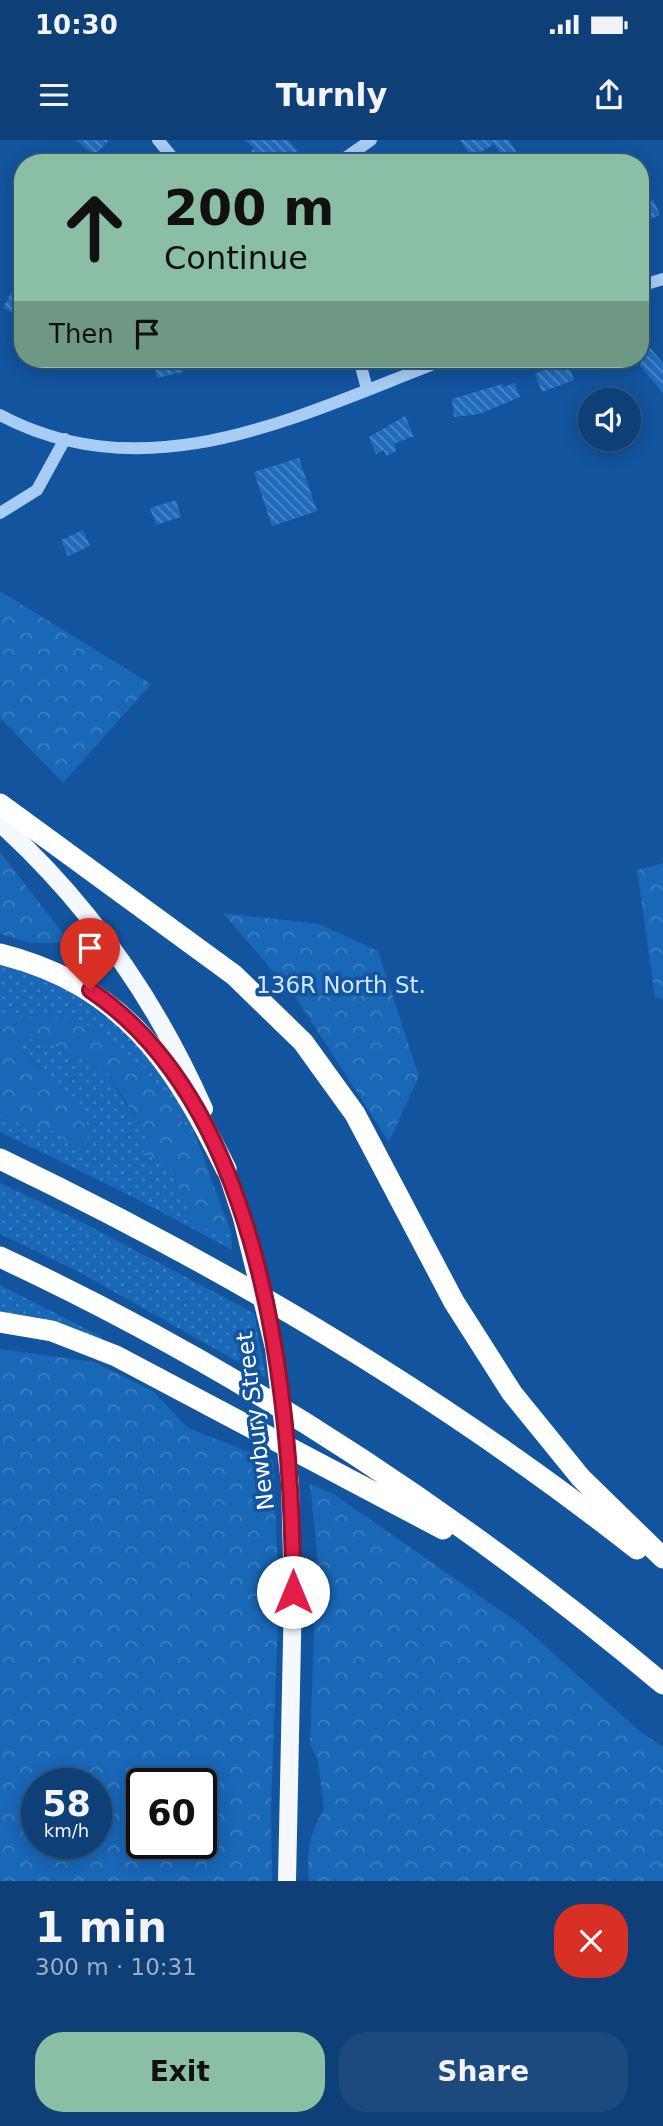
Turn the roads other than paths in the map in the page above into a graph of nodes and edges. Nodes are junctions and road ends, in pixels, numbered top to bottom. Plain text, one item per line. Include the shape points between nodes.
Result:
1 (158, 140) edge
2 (371, 140) edge
3 (170, 154) edge
4 (351, 154) edge
5 (361, 368) edge
6 (423, 368) edge
7 (367, 389) junction
8 (0, 415) edge
9 (65, 439) junction
10 (0, 513) edge
11 (0, 804) edge
12 (0, 823) edge
13 (0, 954) edge
14 (0, 1159) edge
15 (226, 1169) junction
16 (0, 1257) edge
17 (0, 1322) edge
18 (663, 1558) edge
19 (520, 1570) junction
20 (663, 1570) edge
21 (663, 1684) edge
22 (285, 1881) edge

1 - 3 street
2 - 4 street
5 - 7 street
6 - 7 street
7 - 9 street via 230,439 195,446 127,450
8 - 9 street
9 - 10 street via 37,490
11 - 18 highway via 224,967 303,1042 355,1114 459,1311 512,1393 581,1478
12 - 15 main road, Newbury Street via 79,905 139,987 184,1066
13 - 15 highway via 68,977 127,1018 175,1074
14 - 20 highway via 197,1259 337,1340 482,1435
15 - 22 main road, Newbury Street, bridge via 274,1348 290,1483 293,1592
16 - 19 highway via 154,1336 292,1416
17 - 19 highway via 52,1331 116,1356
19 - 21 highway

